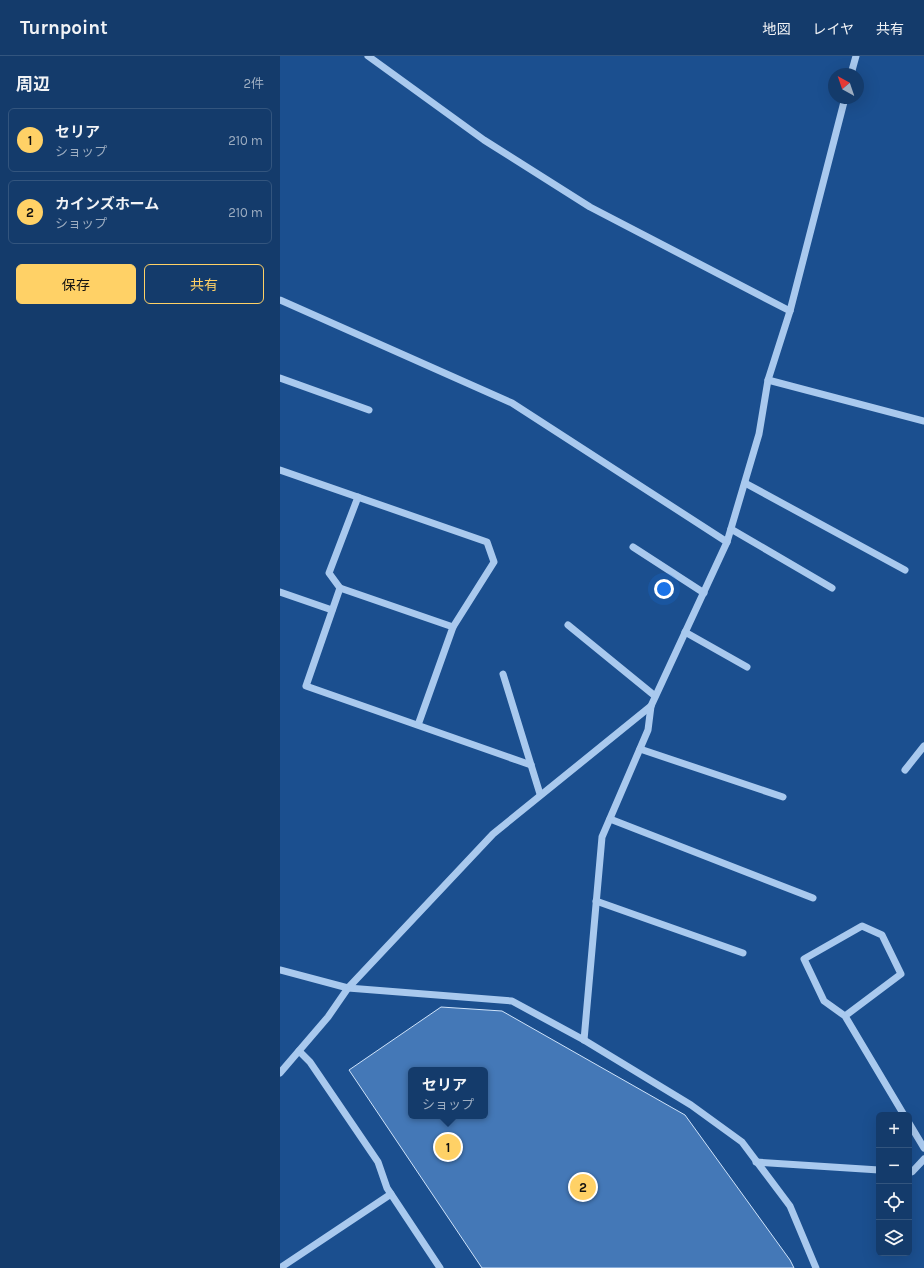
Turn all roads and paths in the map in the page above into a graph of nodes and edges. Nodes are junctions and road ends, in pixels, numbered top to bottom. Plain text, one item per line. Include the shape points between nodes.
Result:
1 (368, 56) edge
2 (856, 56) edge
3 (853, 68) edge
4 (843, 104) edge
5 (280, 300) edge
6 (790, 311) junction
7 (280, 378) edge
8 (768, 380) junction
9 (369, 410) dead end
10 (924, 421) edge
11 (280, 470) edge
12 (745, 484) junction
13 (358, 497) junction
14 (731, 529) junction
15 (727, 542) junction
16 (633, 546) dead end
17 (905, 570) dead end
18 (340, 588) junction
19 (832, 588) dead end
20 (280, 592) edge
21 (704, 593) junction
22 (332, 610) junction
23 (568, 625) dead end
24 (453, 627) junction
25 (685, 632) junction
26 (747, 667) dead end
27 (503, 674) dead end
28 (655, 696) junction
29 (651, 706) junction
30 (418, 725) junction
31 (924, 746) edge
32 (640, 749) junction
33 (531, 765) junction
34 (905, 770) dead end
35 (540, 794) junction
36 (783, 797) dead end
37 (610, 819) junction
38 (814, 898) dead end
39 (596, 901) junction
40 (743, 953) dead end
41 (280, 970) edge
42 (348, 988) junction
43 (845, 1016) junction
44 (584, 1040) junction
45 (299, 1051) junction
46 (280, 1073) edge
47 (902, 1112) edge
48 (912, 1129) edge
49 (924, 1148) edge
50 (924, 1158) edge
51 (756, 1162) junction
52 (876, 1170) edge
53 (912, 1172) edge
54 (390, 1194) junction
55 (280, 1268) edge
56 (440, 1268) edge
57 (816, 1268) edge

1 - 6 street via 484,140 590,207
2 - 3 street
4 - 6 street
5 - 15 street via 512,403
6 - 8 street
7 - 9 street
8 - 10 street
8 - 12 street via 759,434
11 - 13 street
12 - 14 street
12 - 17 street
13 - 18 street via 329,573
13 - 24 street via 487,542 494,562
14 - 15 street
14 - 19 street
15 - 21 street
16 - 21 street
18 - 22 street
18 - 24 street
20 - 22 street
21 - 25 street
22 - 30 street via 306,686
23 - 28 street
24 - 30 street
25 - 26 street
25 - 28 street
27 - 33 street
28 - 29 street
29 - 32 street via 648,730
29 - 35 street
30 - 33 street
31 - 34 street
32 - 36 street
32 - 37 street
33 - 35 street
35 - 42 street via 493,834
37 - 38 street
37 - 39 street via 602,837
39 - 40 street
39 - 44 street
41 - 42 street
42 - 44 street via 512,1001
42 - 45 street via 328,1017
43 - 43 street via 824,1001 804,959 862,926 882,935 901,974
43 - 47 street
44 - 51 street via 691,1105 742,1142
45 - 46 street
45 - 54 street via 310,1062 378,1162
48 - 49 street
50 - 53 street
51 - 52 street
51 - 57 street via 790,1206
54 - 55 street
54 - 56 street

